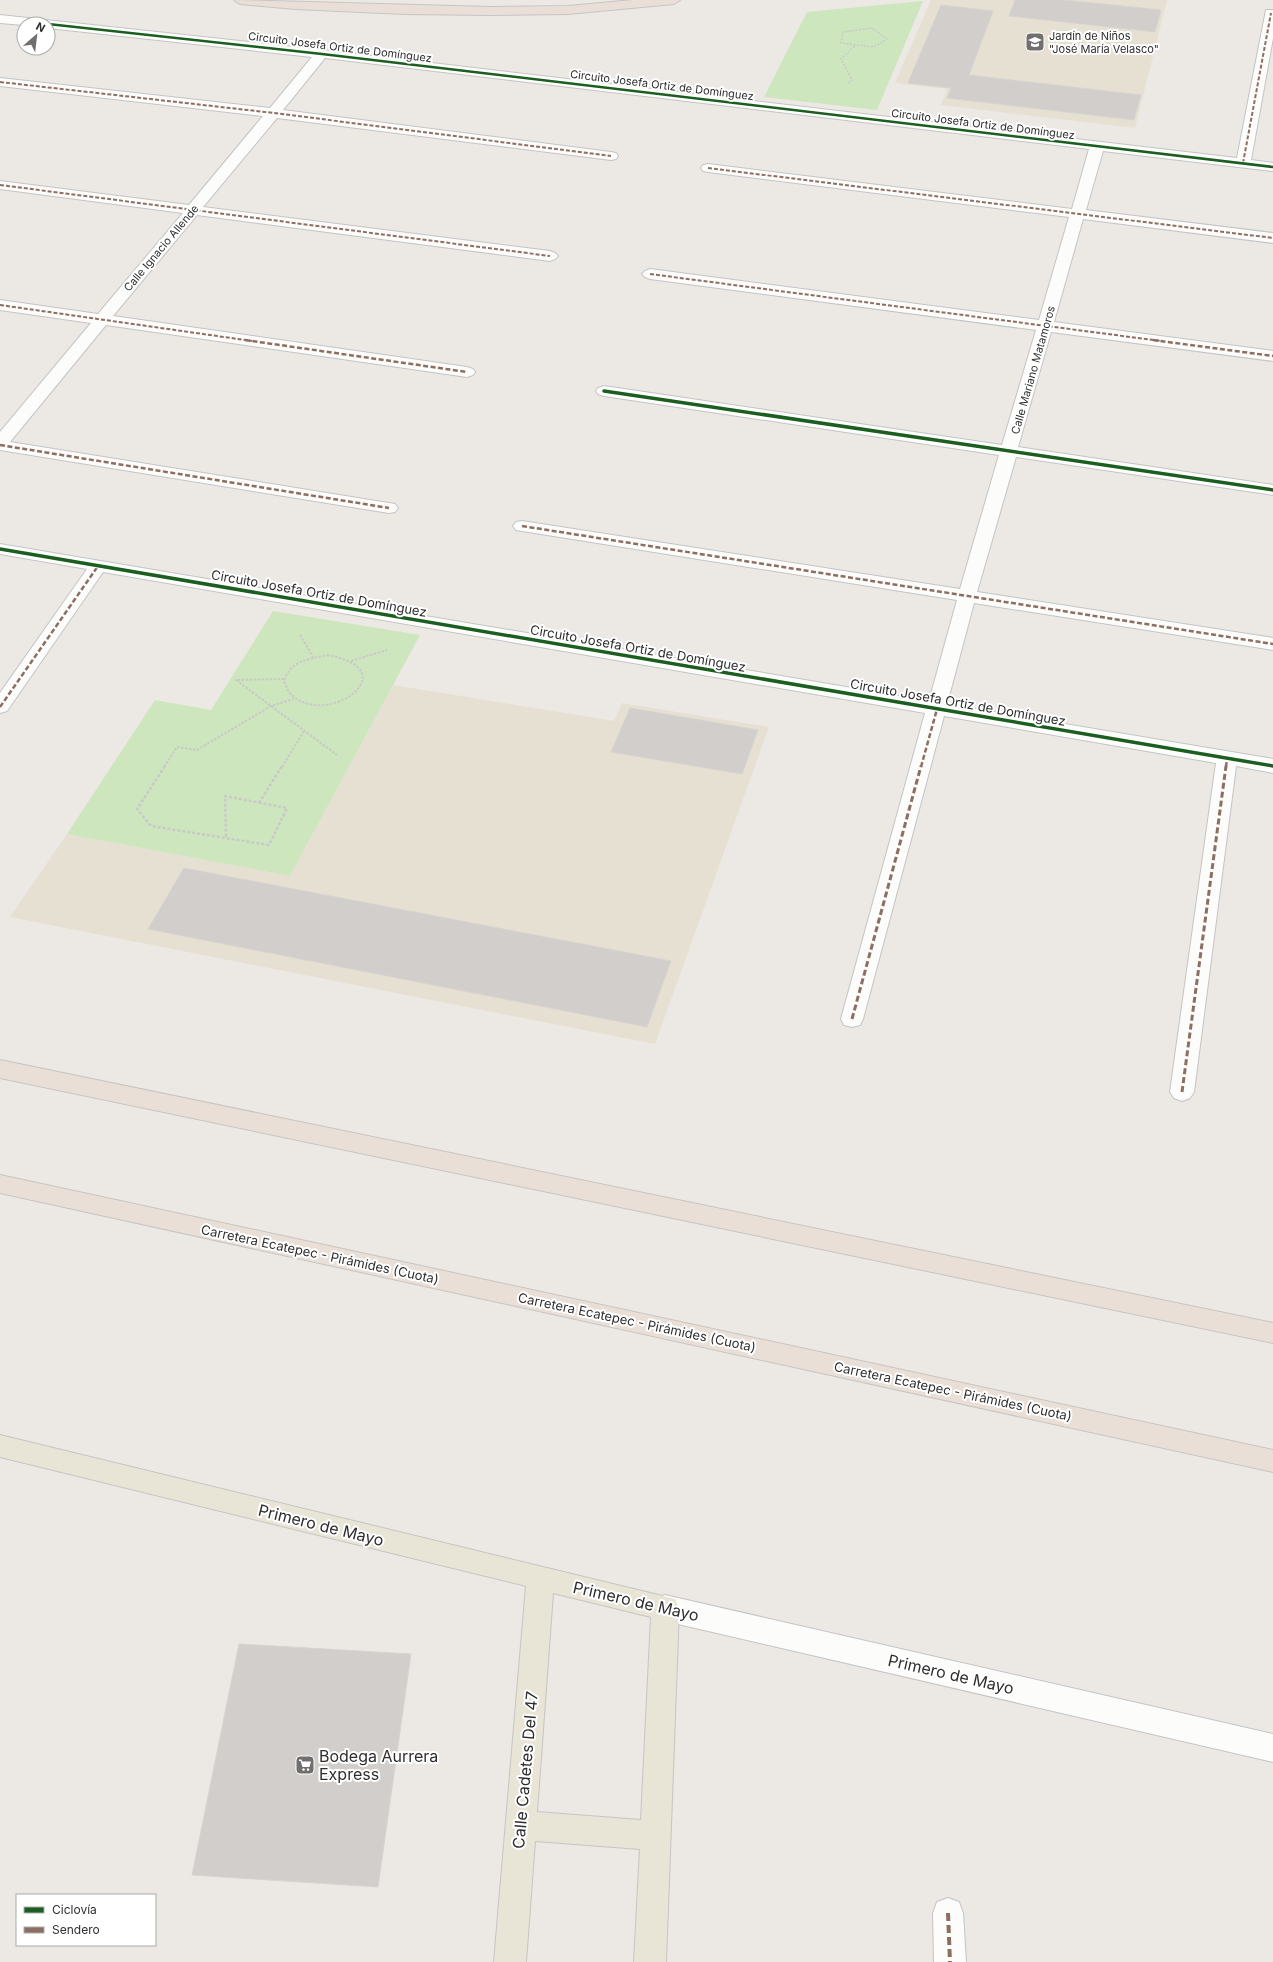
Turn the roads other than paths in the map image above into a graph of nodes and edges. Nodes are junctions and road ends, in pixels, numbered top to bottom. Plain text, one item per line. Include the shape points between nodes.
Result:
1 (240, 0) edge
2 (674, 0) edge
3 (1271, 13) dead end
4 (0, 19) edge
5 (16, 21) edge
6 (56, 25) edge
7 (322, 54) junction
8 (0, 82) edge
9 (274, 113) junction
10 (1097, 146) junction
11 (611, 156) dead end
12 (1243, 163) junction
13 (1273, 167) edge
14 (708, 168) dead end
15 (0, 185) edge
16 (192, 211) junction
17 (1078, 214) junction
18 (1273, 238) edge
19 (550, 256) dead end
20 (650, 274) dead end
21 (0, 305) edge
22 (102, 319) junction
23 (1046, 325) junction
24 (1273, 356) edge
25 (467, 372) dead end
26 (604, 391) dead end
27 (0, 444) edge
28 (1010, 451) junction
29 (1273, 490) edge
30 (388, 508) dead end
31 (522, 526) dead end
32 (0, 549) edge
33 (98, 566) junction
34 (967, 596) junction
35 (1273, 644) edge
36 (0, 707) edge
37 (937, 709) junction
38 (1227, 758) junction
39 (1273, 766) edge
40 (852, 1019) dead end
41 (0, 1069) edge
42 (1182, 1092) dead end
43 (0, 1184) edge
44 (1273, 1333) edge
45 (0, 1446) edge
46 (1273, 1461) edge
47 (540, 1579) junction
48 (665, 1608) junction
49 (1273, 1748) edge
50 (520, 1825) junction
51 (655, 1836) junction
52 (948, 1913) dead end
53 (510, 1962) edge
54 (650, 1962) edge
55 (950, 1962) edge

1 - 2 highway via 302,6 491,11 568,10
3 - 12 street
4 - 5 street, Circuito Josefa Ortiz de Domínguez
6 - 7 street, Circuito Josefa Ortiz de Domínguez
7 - 9 street, Calle Ignacio Allende
7 - 10 street, Circuito Josefa Ortiz de Domínguez
8 - 9 street
9 - 11 street
9 - 16 street, Calle Ignacio Allende
10 - 12 street, Circuito Josefa Ortiz de Domínguez
10 - 17 street, Calle Mariano Matamoros
12 - 13 street, Circuito Josefa Ortiz de Domínguez
14 - 17 street
15 - 16 street
16 - 19 street
16 - 22 street, Calle Ignacio Allende
17 - 18 street
17 - 23 street, Calle Mariano Matamoros
20 - 23 street
21 - 22 street
22 - 25 street
22 - 27 street, Calle Ignacio Allende
23 - 24 street
23 - 28 street, Calle Mariano Matamoros
26 - 28 street
27 - 30 street
28 - 29 street
28 - 34 street, Calle Mariano Matamoros
31 - 34 street
32 - 33 street, Circuito Josefa Ortiz de Domínguez
33 - 36 street
33 - 37 street, Circuito Josefa Ortiz de Domínguez
34 - 35 street
34 - 37 street, Calle Mariano Matamoros
37 - 38 street, Circuito Josefa Ortiz de Domínguez
37 - 40 street, Calle Mariano Matamoros
38 - 39 street, Circuito Josefa Ortiz de Domínguez
38 - 42 street
41 - 44 highway
43 - 46 highway, Carretera Ecatepec - Pirámides (Cuota)
45 - 47 main road, Primero de Mayo
47 - 48 main road, Primero de Mayo
47 - 50 main road, Calle Cadetes Del 47
48 - 49 street, Primero de Mayo
48 - 51 main road
50 - 51 main road
50 - 53 main road, Calle Cadetes Del 47
51 - 54 main road
52 - 55 street

